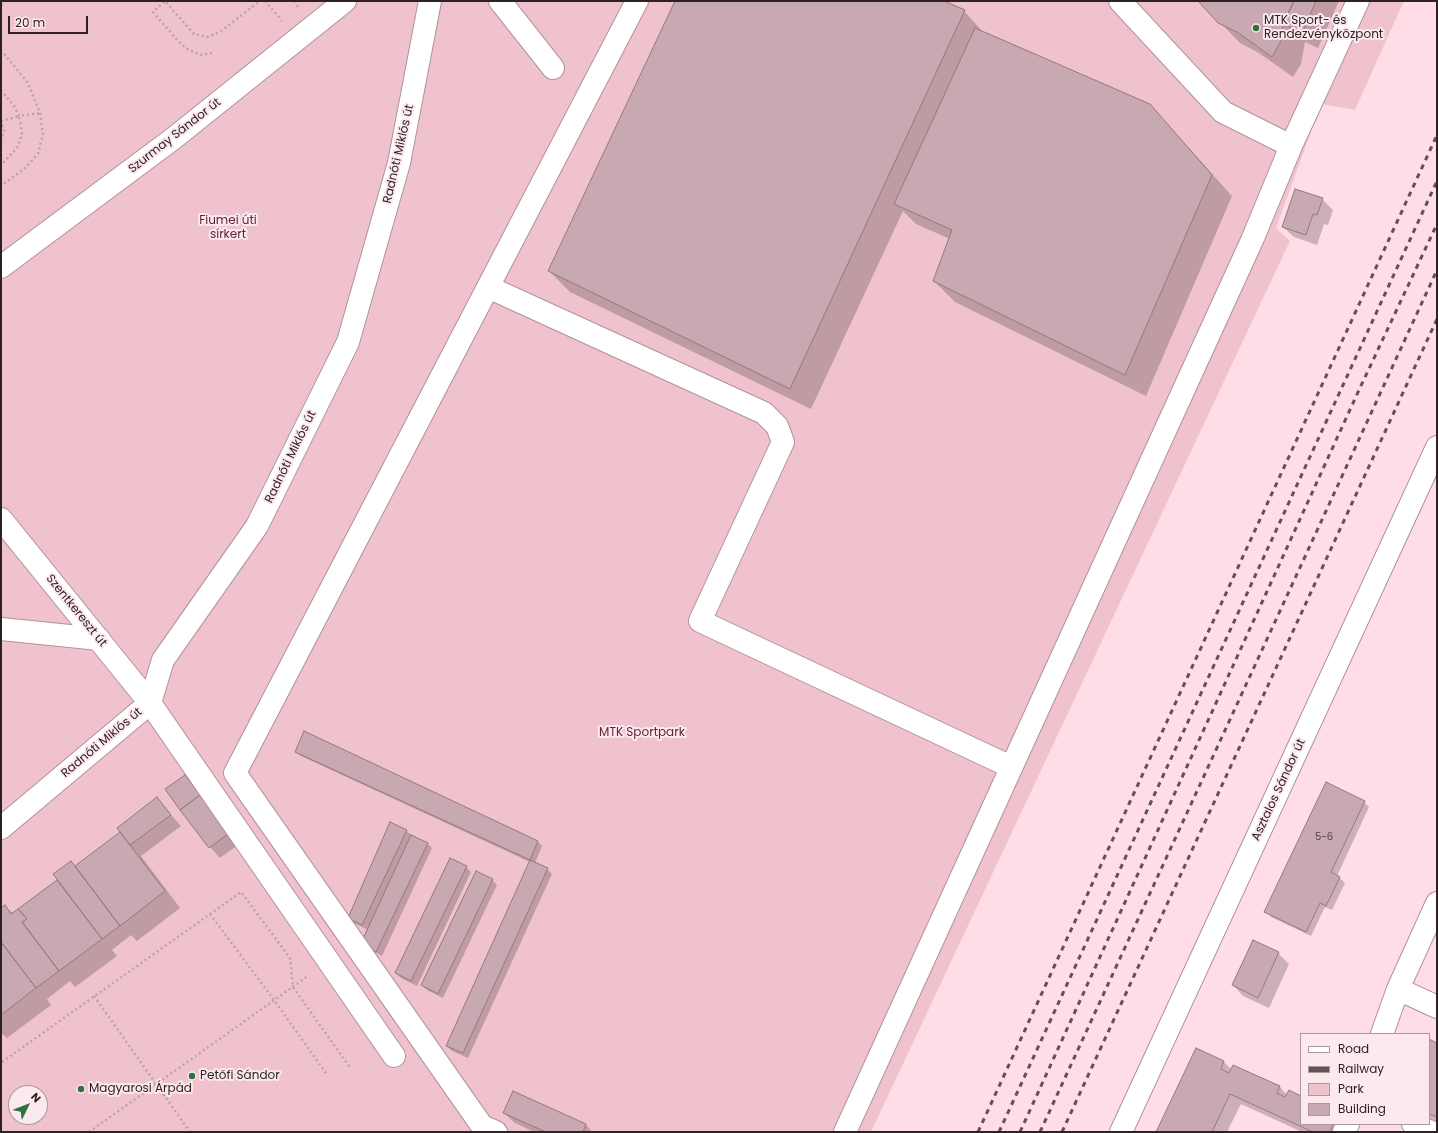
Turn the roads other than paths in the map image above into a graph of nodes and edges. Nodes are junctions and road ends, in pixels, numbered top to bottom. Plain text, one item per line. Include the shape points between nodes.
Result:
1 (345, 1) edge
2 (430, 1) edge
3 (500, 1) edge
4 (637, 1) edge
5 (1120, 1) edge
6 (1358, 1) edge
7 (553, 68) dead end
8 (1291, 146) junction
9 (1, 267) edge
10 (488, 287) junction
11 (1437, 447) edge
12 (1, 519) edge
13 (1, 629) edge
14 (99, 639) junction
15 (150, 703) junction
16 (1011, 767) junction
17 (1, 828) edge
18 (1437, 903) edge
19 (1398, 989) junction
20 (1437, 1007) edge
21 (1382, 1033) edge
22 (394, 1056) dead end
23 (1415, 1125) edge
24 (496, 1132) edge
25 (845, 1132) edge
26 (1121, 1132) edge
27 (1431, 1132) edge

1 - 9 street, Szurmay Sándor út via 174,138
2 - 15 street, Radnóti Miklós út via 399,163 348,342 257,526 163,660
3 - 7 street
4 - 10 street
5 - 8 street via 1223,112
6 - 8 street
8 - 16 street via 1253,238
10 - 16 street via 764,413 777,426 783,442 700,621
10 - 24 street via 235,773 482,1126
11 - 26 street, Asztalos Sándor út
12 - 14 street, Szentkereszt út
13 - 14 street
14 - 15 street, Szentkereszt út
15 - 17 street, Radnóti Miklós út
15 - 22 street, Szentkereszt út
16 - 25 street
18 - 19 street
19 - 20 street
19 - 21 street
23 - 27 street

